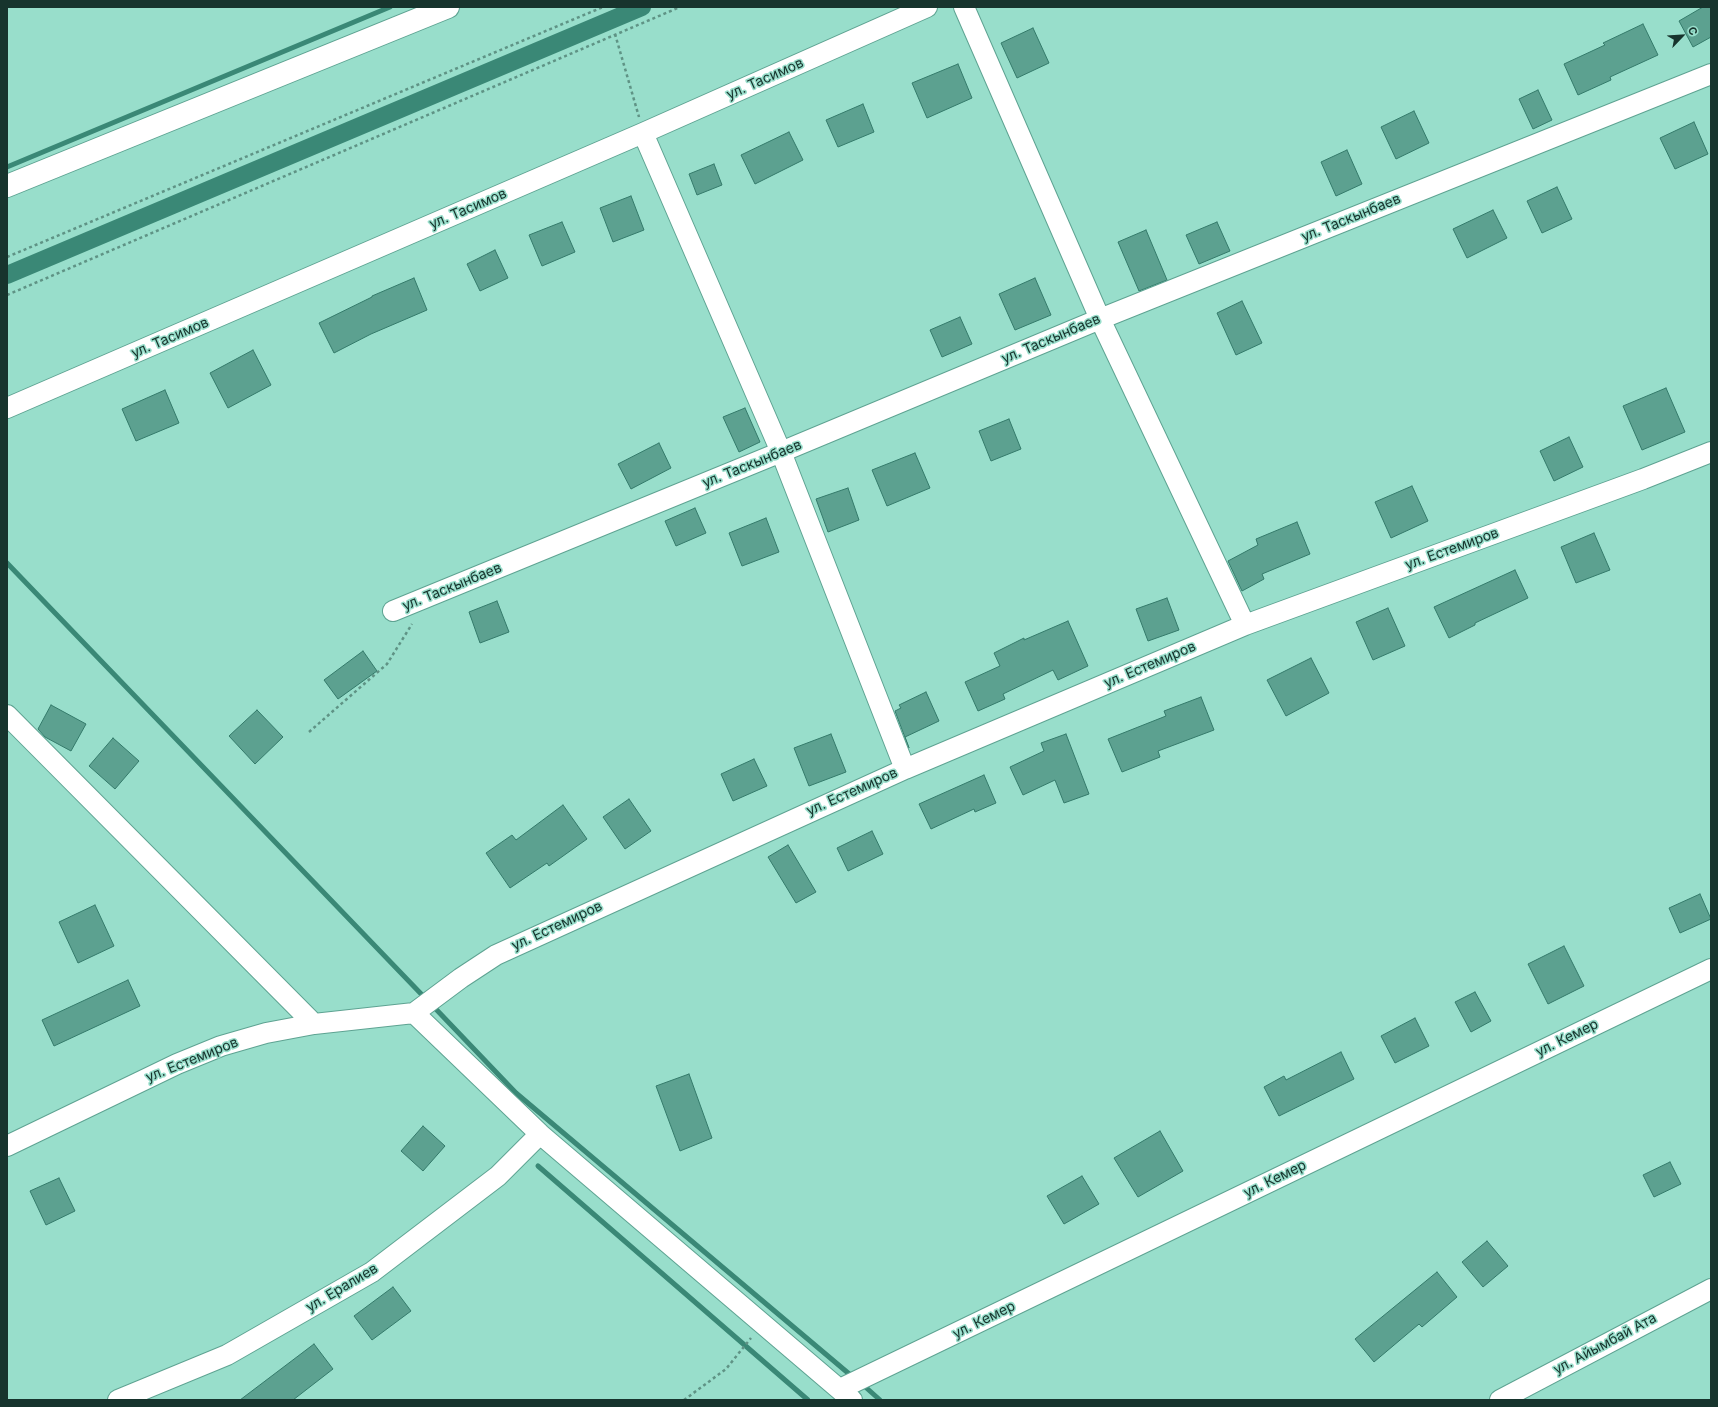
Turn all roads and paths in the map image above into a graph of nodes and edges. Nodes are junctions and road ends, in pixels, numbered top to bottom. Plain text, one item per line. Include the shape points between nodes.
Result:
1 (448, 7) edge
2 (603, 7) edge
3 (680, 7) edge
4 (927, 7) edge
5 (964, 7) edge
6 (615, 34) junction
7 (1711, 74) edge
8 (644, 134) junction
9 (7, 186) edge
10 (7, 256) edge
11 (7, 295) edge
12 (1100, 319) junction
13 (7, 408) edge
14 (781, 452) junction
15 (1711, 452) edge
16 (393, 611) dead end
17 (414, 621) dead end
18 (1245, 625) junction
19 (7, 715) edge
20 (309, 732) dead end
21 (905, 769) junction
22 (1711, 969) edge
23 (414, 1013) junction
24 (314, 1024) junction
25 (540, 1134) junction
26 (7, 1146) edge
27 (1711, 1289) edge
28 (762, 1323) junction
29 (846, 1395) edge
30 (118, 1400) edge
31 (684, 1400) edge
32 (1500, 1400) edge

1 - 9 main road
2 - 10 path
3 - 6 path
4 - 8 street, ул. Тасимов
5 - 12 street
6 - 8 path
6 - 11 path
7 - 12 street, ул. Таскынбаев
8 - 13 street, ул. Тасимов
8 - 14 street
12 - 14 street, ул. Таскынбаев
12 - 18 street
14 - 16 street, ул. Таскынбаев
14 - 21 street
15 - 18 street, ул. Естемиров via 1636,482
17 - 20 path via 387,664
18 - 21 street, ул. Естемиров
19 - 24 street
21 - 23 street, ул. Естемиров via 496,955
22 - 29 street, ул. Кемер
23 - 24 street, ул. Естемиров
23 - 25 street
24 - 26 street, ул. Естемиров via 266,1033 221,1046 177,1064
25 - 28 street
25 - 30 street, ул. Ералиев via 498,1176 372,1272 227,1355
27 - 32 street, ул. Айымбай Ата
28 - 29 street
28 - 31 path via 726,1369

